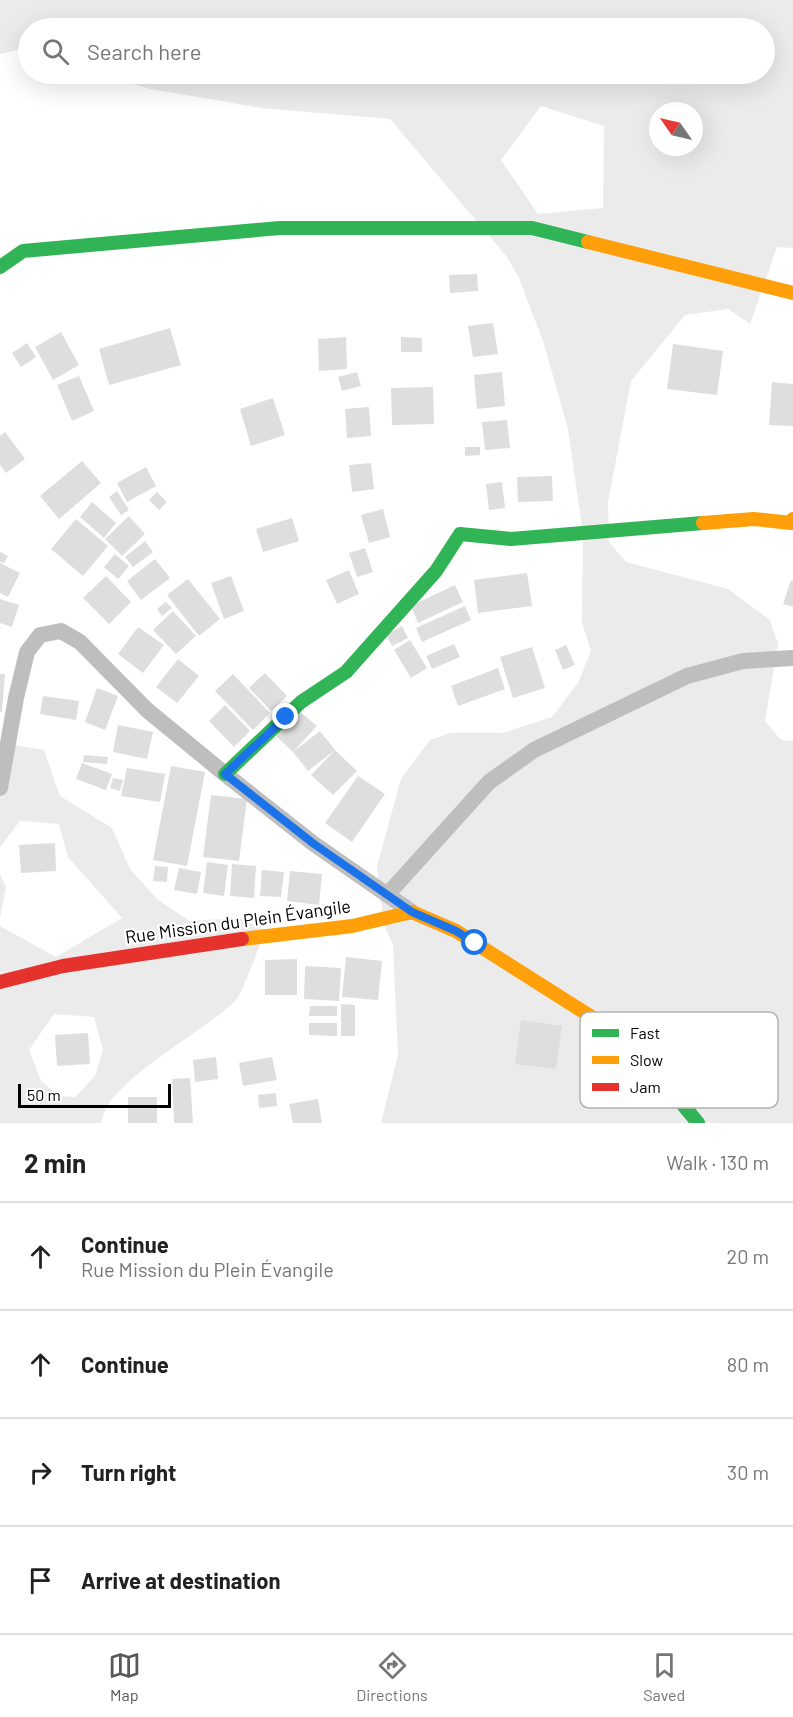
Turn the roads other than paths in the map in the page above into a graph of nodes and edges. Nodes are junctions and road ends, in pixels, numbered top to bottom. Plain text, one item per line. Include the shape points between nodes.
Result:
1 (0, 267) edge
2 (793, 293) edge
3 (793, 519) edge
4 (793, 658) edge
5 (225, 774) junction
6 (0, 788) edge
7 (387, 895) junction
8 (412, 912) junction
9 (0, 982) edge
10 (584, 1012) edge
11 (686, 1108) edge
12 (699, 1123) edge

1 - 2 street via 23,251 280,228 532,228
3 - 5 street via 792,523 754,519 511,539 460,534 436,571 346,672 301,702
4 - 7 street via 743,661 687,676 534,750 489,782
5 - 6 street via 147,710 80,642 61,631 40,634 27,652
5 - 7 street
7 - 8 street
8 - 9 street, Rue Mission du Plein Évangile via 352,926 63,966
8 - 10 street via 456,931
11 - 12 street

